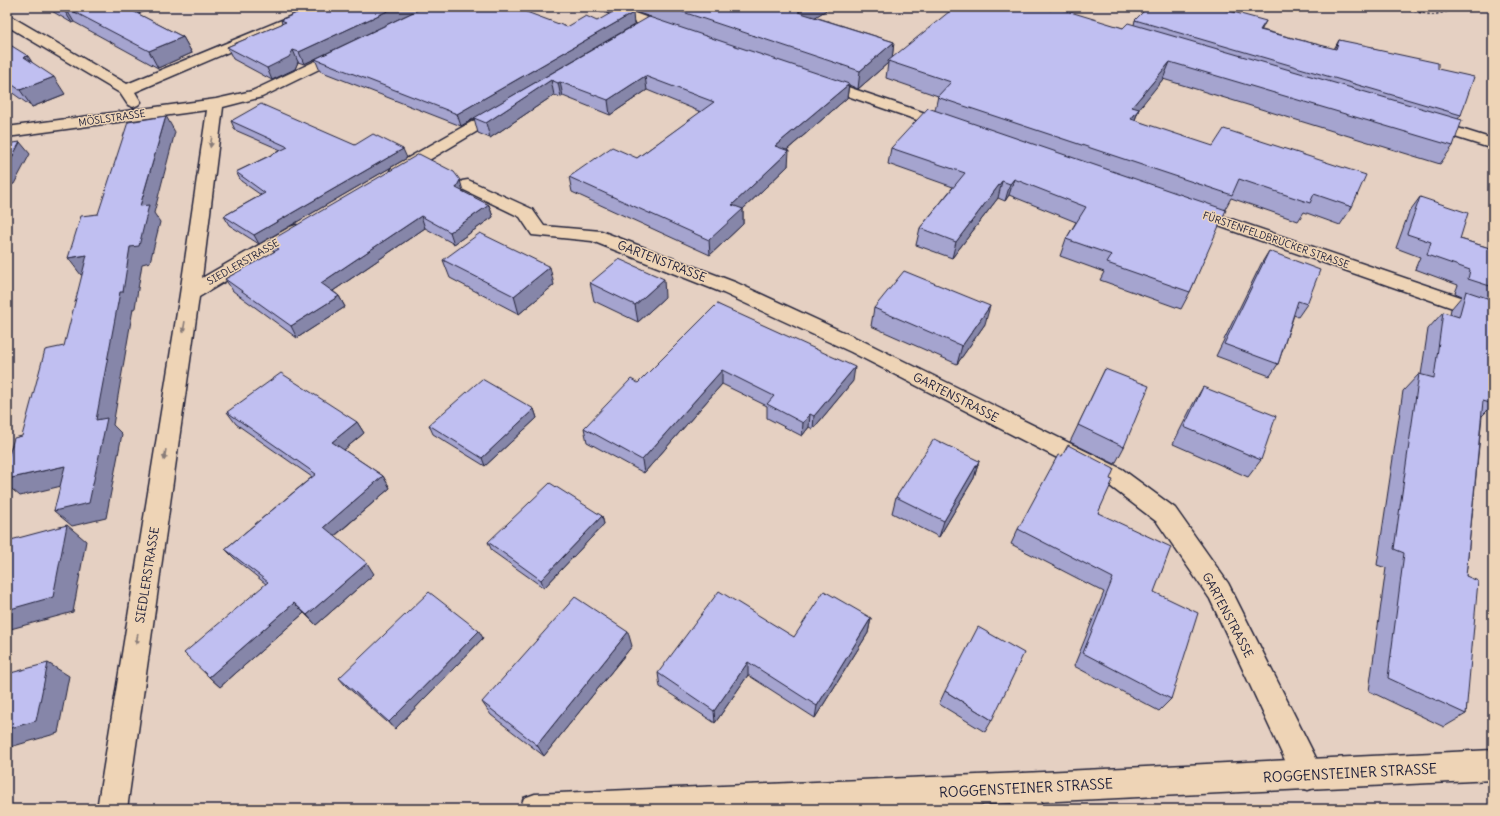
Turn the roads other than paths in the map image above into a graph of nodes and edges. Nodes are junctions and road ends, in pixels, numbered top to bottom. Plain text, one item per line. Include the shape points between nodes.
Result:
1 (606, 7) edge
2 (294, 18) edge
3 (7, 20) edge
4 (686, 37) edge
5 (358, 45) edge
6 (810, 79) edge
7 (126, 90) junction
8 (216, 104) junction
9 (512, 104) edge
10 (127, 116) junction
11 (1413, 120) edge
12 (960, 130) edge
13 (7, 132) edge
14 (1493, 144) edge
15 (382, 181) edge
16 (468, 185) dead end
17 (1181, 206) edge
18 (306, 225) edge
19 (190, 294) junction
20 (1493, 315) edge
21 (1493, 765) edge
22 (1308, 775) junction
23 (1025, 799) edge
24 (112, 809) edge
25 (535, 809) edge

1 - 4 street via 642,28
2 - 7 street
3 - 7 street
5 - 8 street via 257,94
6 - 12 street
7 - 10 street via 133,101
8 - 10 street, MÖSLSTRASSE
8 -> 19 street, SIEDLERSTRASSE
9 - 15 street
10 - 13 street, MÖSLSTRASSE
11 - 14 street
16 - 22 street, GARTENSTRASSE via 526,213 538,230 595,235 730,288 858,347 1114,476 1166,515 1208,574 1219,591
17 - 20 street, FÜRSTENFELDBRUCKER STRASSE
18 - 19 street, SIEDLERSTRASSE
19 -> 24 street, SIEDLERSTRASSE
21 - 22 street, ROGGENSTEINER STRASSE
22 - 23 street, ROGGENSTEINER STRASSE
23 - 25 street, ROGGENSTEINER STRASSE

